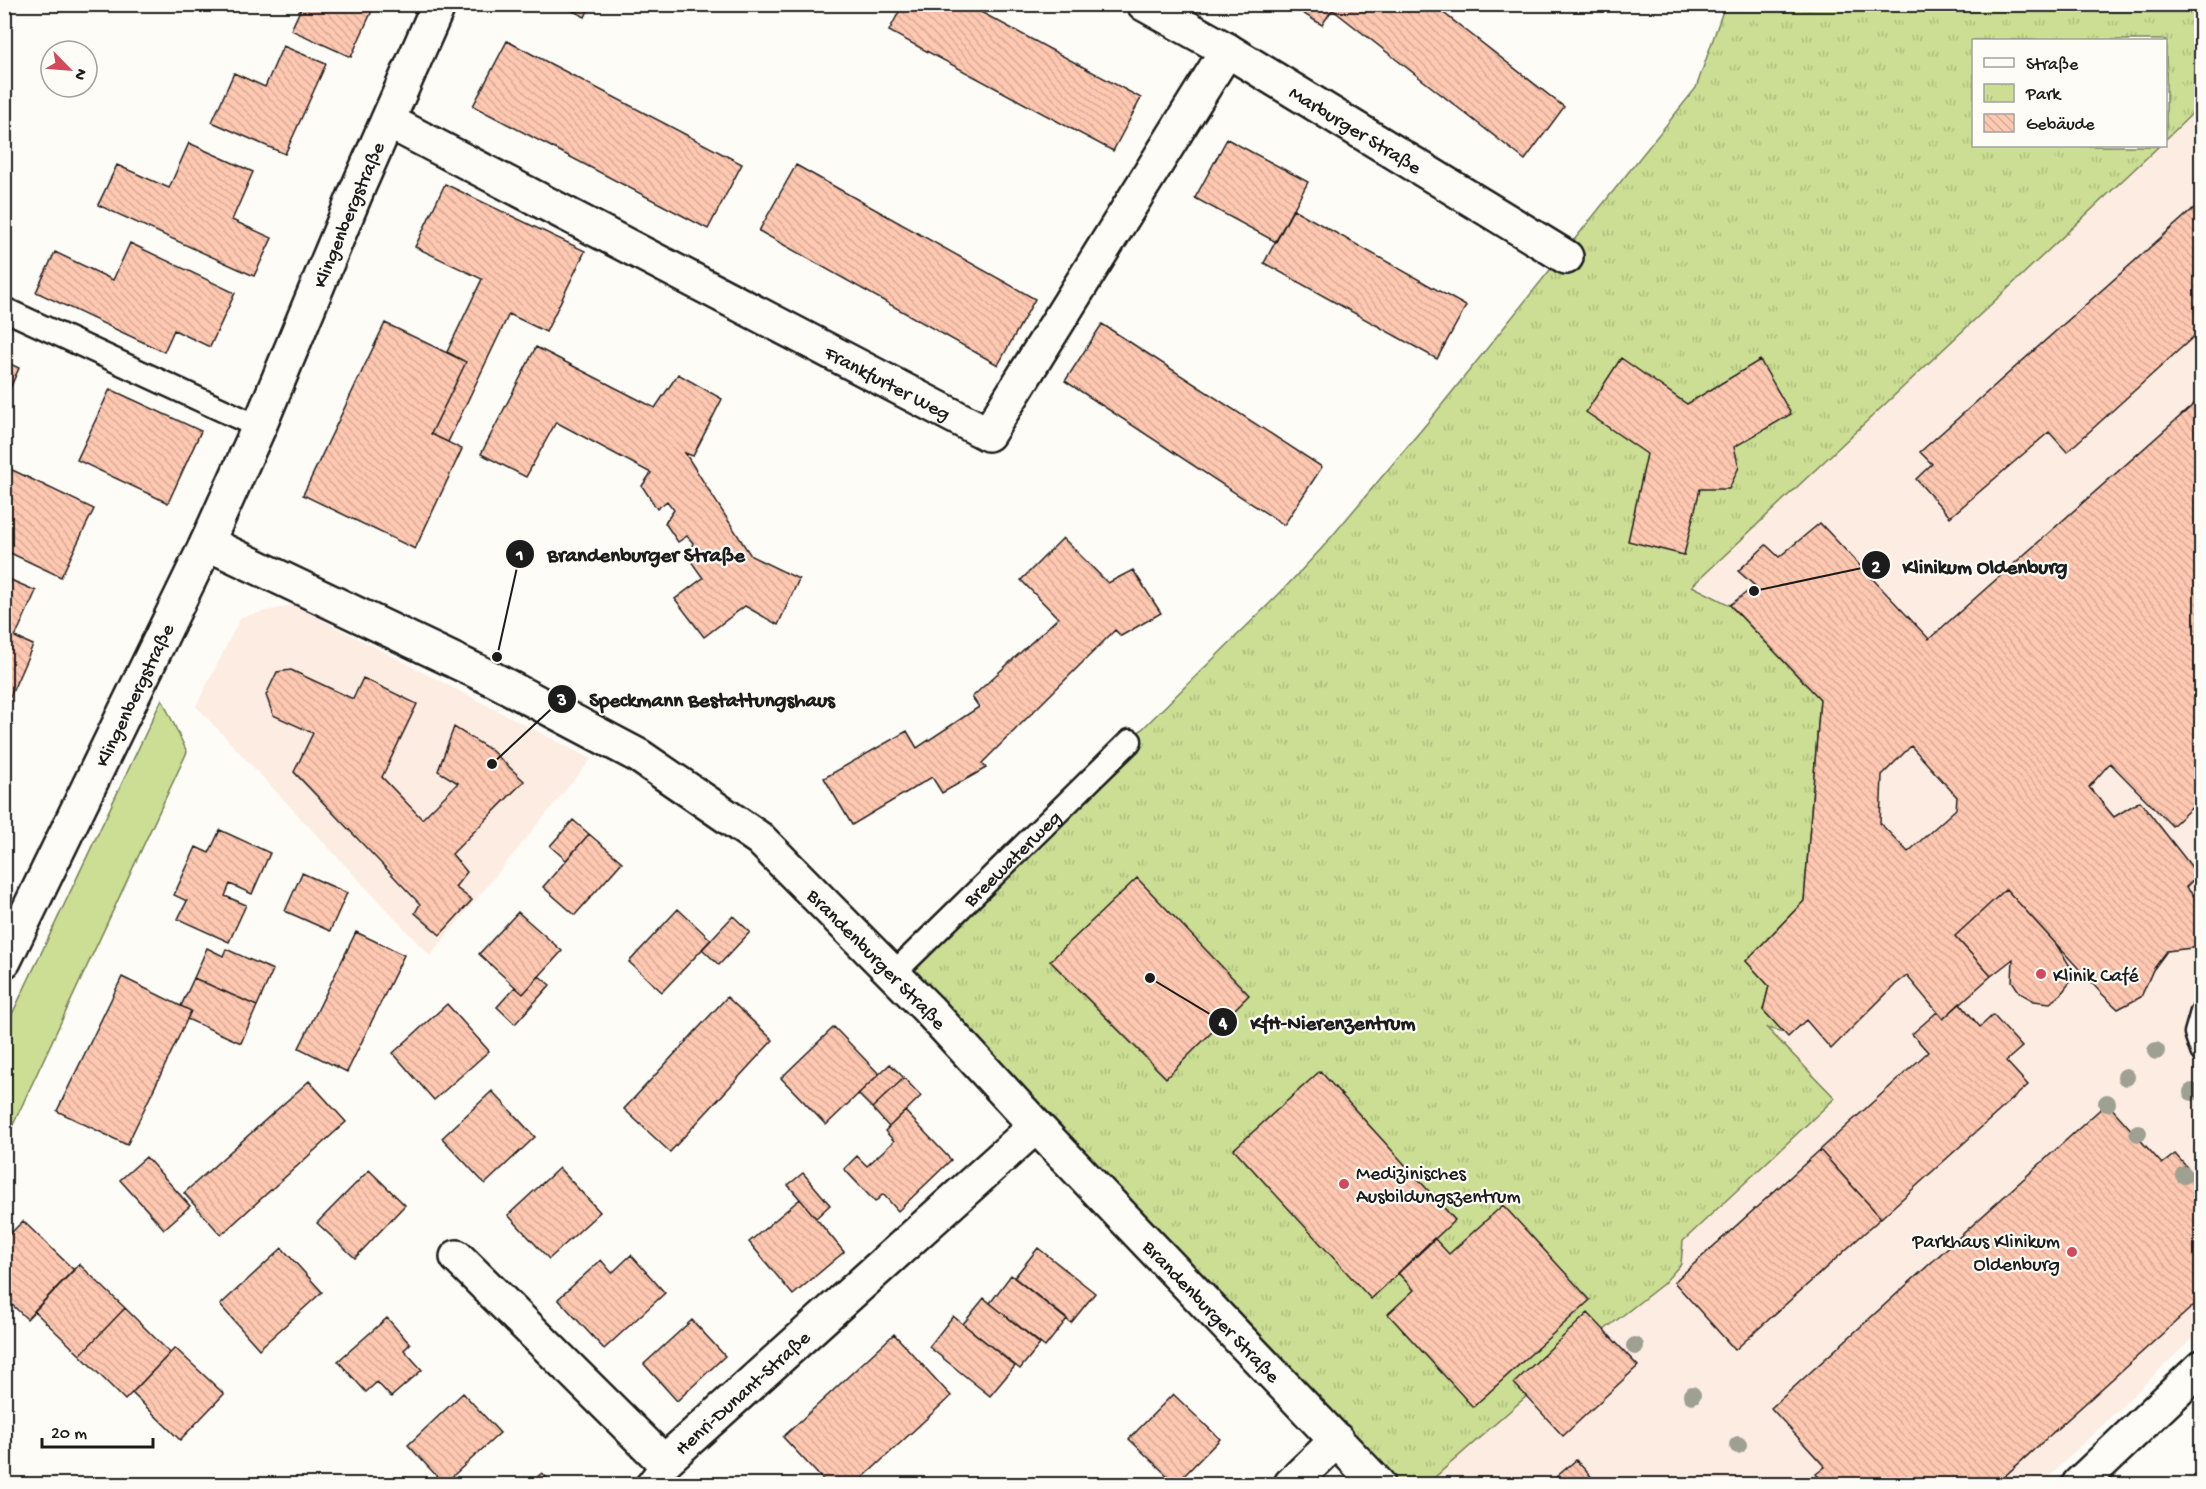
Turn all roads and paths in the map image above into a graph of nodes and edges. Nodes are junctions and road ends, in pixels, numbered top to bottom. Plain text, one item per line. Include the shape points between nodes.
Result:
1 (439, 4) edge
2 (1144, 4) edge
3 (1227, 50) junction
4 (388, 121) junction
5 (1566, 257) dead end
6 (4, 309) edge
7 (259, 427) junction
8 (207, 543) junction
9 (1130, 741) dead end
10 (4, 961) edge
11 (893, 974) junction
12 (2202, 1012) edge
13 (2202, 1051) edge
14 (1036, 1126) junction
15 (457, 1257) dead end
16 (2202, 1367) edge
17 (1337, 1440) junction
18 (655, 1473) edge
19 (1291, 1485) edge
20 (1377, 1485) edge
21 (2079, 1485) edge

1 - 4 street, Klingenbergstraße
2 - 3 street, Marburger Straße
3 - 4 street, Frankfurter Weg via 988,434
3 - 5 street, Marburger Straße
4 - 7 street, Klingenbergstraße
6 - 7 lane
7 - 8 street, Klingenbergstraße
8 - 10 street, Klingenbergstraße
8 - 11 street, Brandenburger Straße via 493,679 639,756 760,839
9 - 11 lane, Breewaterweg
11 - 14 street, Brandenburger Straße
12 - 13 lane via 2196,1033
14 - 17 street, Brandenburger Straße
14 - 18 street, Henri-Dunant-Straße
15 - 18 street, Henri-Dunant-Straße
16 - 21 street
17 - 19 street
17 - 20 street, Brandenburger Straße

